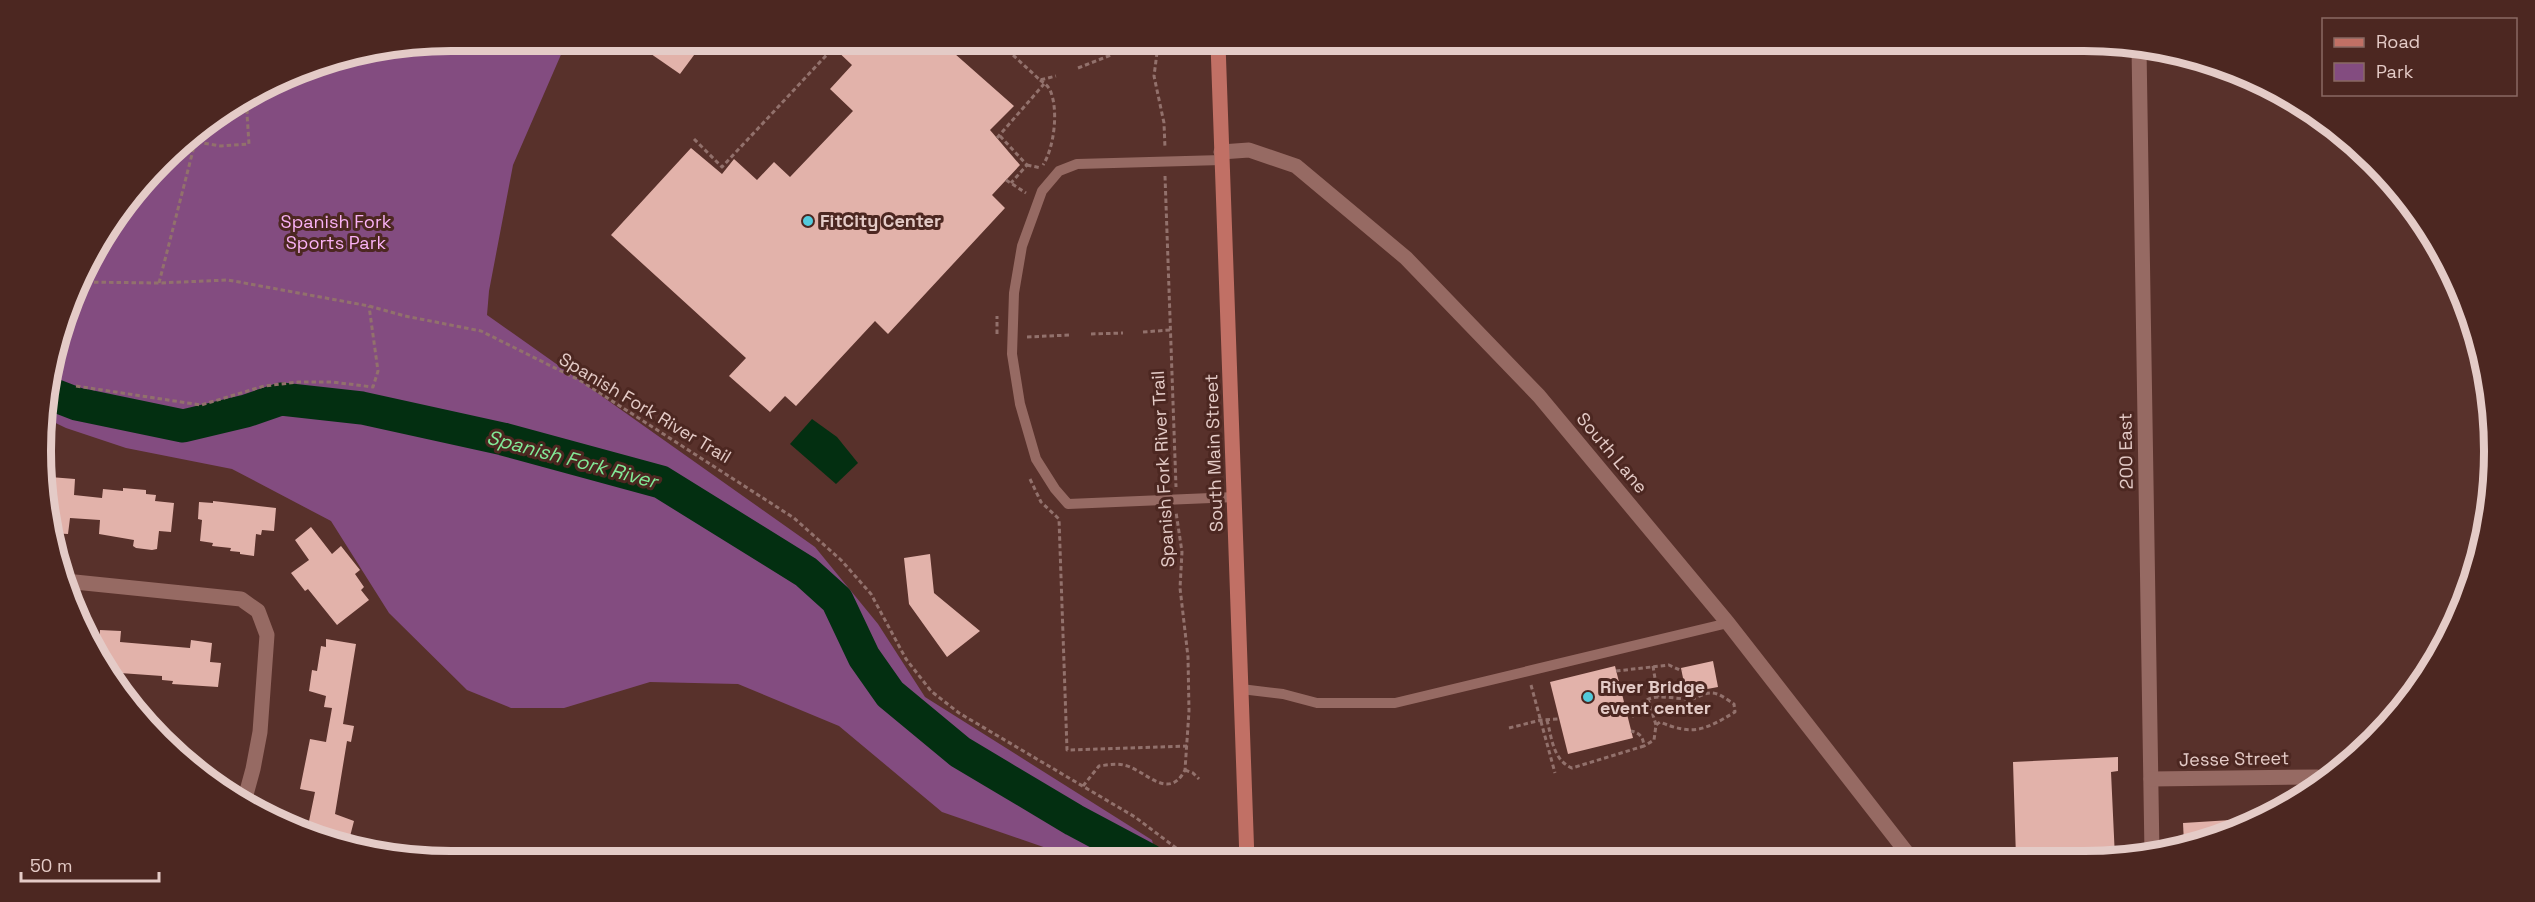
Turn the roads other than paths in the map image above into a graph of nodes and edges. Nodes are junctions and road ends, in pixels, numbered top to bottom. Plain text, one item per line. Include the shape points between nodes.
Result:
1 (1218, 51) edge
2 (2139, 55) edge
3 (1221, 156) junction
4 (1235, 497) junction
5 (73, 582) edge
6 (1728, 623) junction
7 (1241, 689) junction
8 (2316, 777) edge
9 (2151, 779) junction
10 (246, 794) edge
11 (2152, 845) edge
12 (1247, 851) edge
13 (1906, 851) edge

1 - 3 main road, South Main Street
2 - 9 street, 200 East
3 - 4 main road, South Main Street
3 - 4 lane via 1077,164 1059,171 1042,190 1022,246 1012,354 1020,404 1036,459 1068,504
3 - 6 street, South Lane via 1249,150 1296,166 1406,258 1539,396
4 - 7 main road, South Main Street
5 - 10 street via 241,599 258,611 267,635 260,732
6 - 7 lane via 1395,704 1317,702
6 - 13 street, South Lane
7 - 12 main road, South Main Street
8 - 9 street, Jesse Street
9 - 11 street, 200 East

